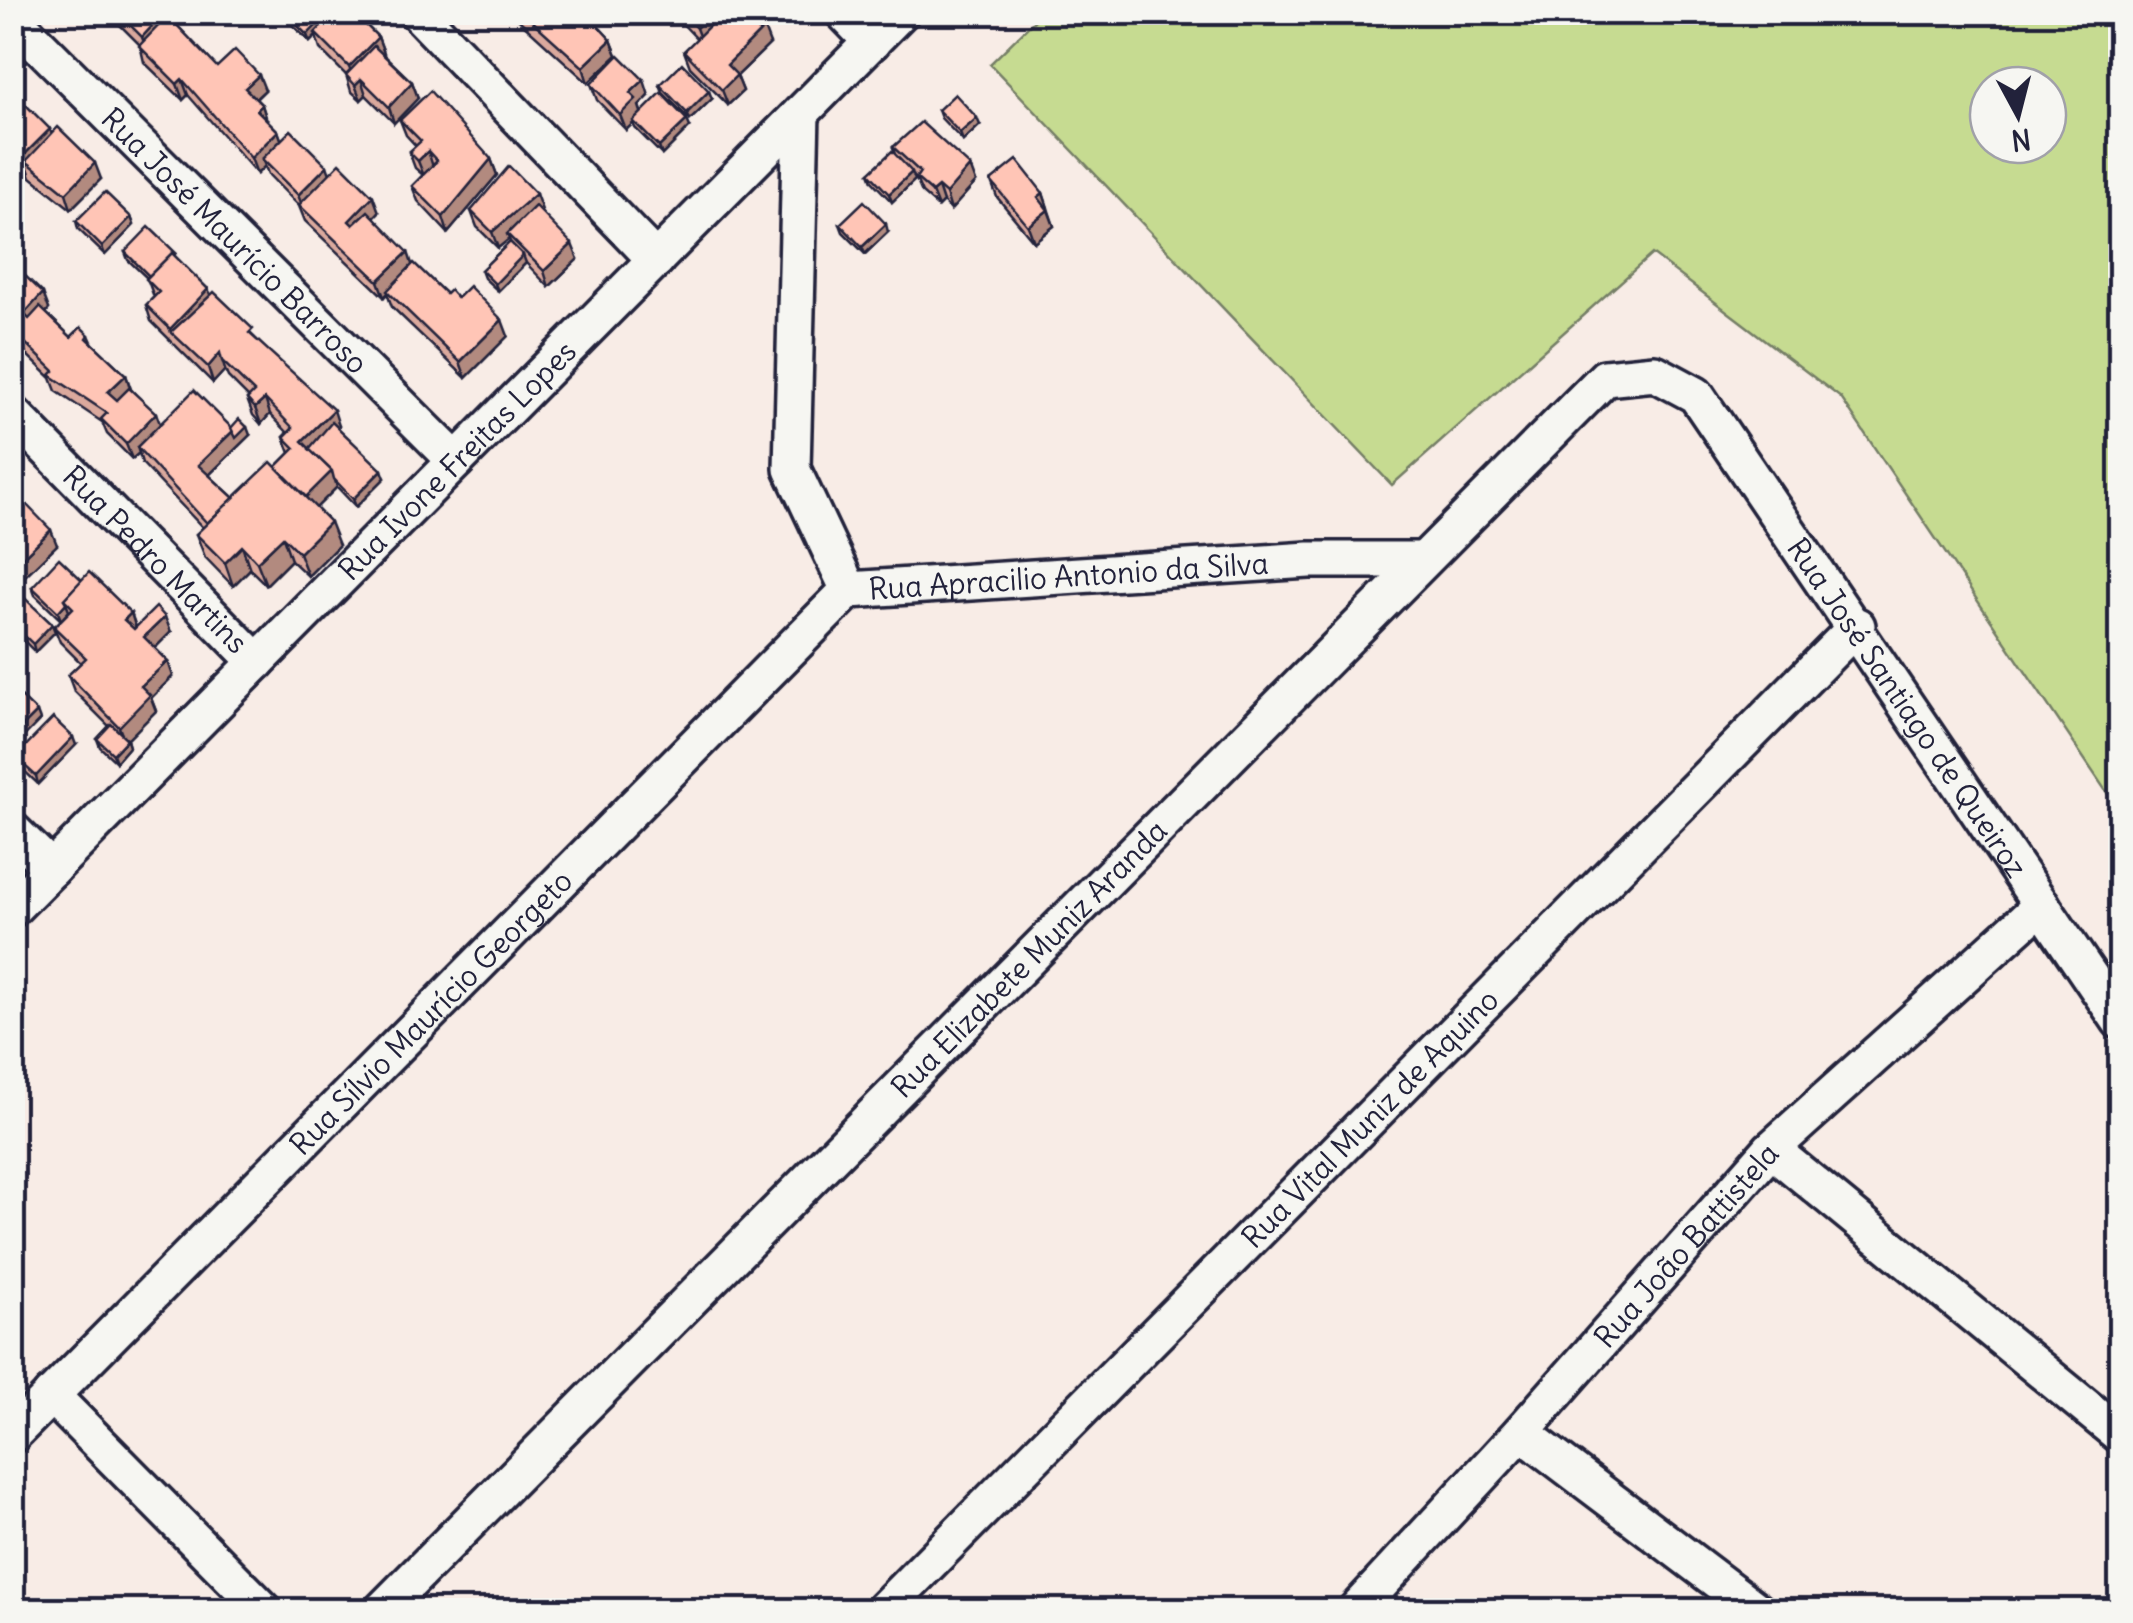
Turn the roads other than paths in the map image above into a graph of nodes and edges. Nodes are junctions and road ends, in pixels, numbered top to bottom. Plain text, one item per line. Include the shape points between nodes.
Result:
1 (417, 12) edge
2 (843, 12) edge
3 (901, 12) edge
4 (12, 18) edge
5 (872, 42) junction
6 (801, 113) junction
7 (656, 260) junction
8 (1696, 395) joint
9 (12, 412) edge
10 (456, 461) junction
11 (1420, 560) junction
12 (849, 590) junction
13 (1857, 626) junction
14 (257, 662) junction
15 (12, 830) edge
16 (52, 869) junction
17 (2042, 905) junction
18 (12, 909) edge
19 (2120, 1021) edge
20 (1771, 1149) junction
21 (51, 1395) junction
22 (1521, 1432) junction
23 (12, 1434) edge
24 (2120, 1435) edge
25 (264, 1610) edge
26 (382, 1610) edge
27 (883, 1610) edge
28 (1356, 1610) edge
29 (1756, 1610) edge

1 - 7 street
2 - 5 street
3 - 5 street, Rua Ivone Freitas Lopes
4 - 10 street, Rua José Maurício Barroso
5 - 6 street, Rua Ivone Freitas Lopes
6 - 7 street, Rua Ivone Freitas Lopes
6 - 12 street, Rua Apracilio Antonio da Silva via 792,469
7 - 10 street, Rua Ivone Freitas Lopes
8 - 11 street, Rua Elizabete Muniz Aranda via 1654,373 1605,378
8 - 13 street, Rua José Santiago de Queiroz
9 - 14 street, Rua Pedro Martins
10 - 14 street, Rua Ivone Freitas Lopes
11 - 12 street, Rua Apracilio Antonio da Silva via 1309,560
11 - 26 street, Rua Elizabete Muniz Aranda
12 - 21 street, Rua Sílvio Maurício Georgeto
13 - 17 street, Rua José Santiago de Queiroz
13 - 27 street, Rua Vital Muniz de Aquino
14 - 16 street, Rua Ivone Freitas Lopes
15 - 16 street
16 - 18 street, Rua Ivone Freitas Lopes
17 - 19 street, Rua José Santiago de Queiroz
17 - 20 street, Rua João Battistela
20 - 22 street, Rua João Battistela
20 - 24 street
21 - 23 street, Rua Sílvio Maurício Georgeto
21 - 25 street
22 - 28 street, Rua João Battistela
22 - 29 street

